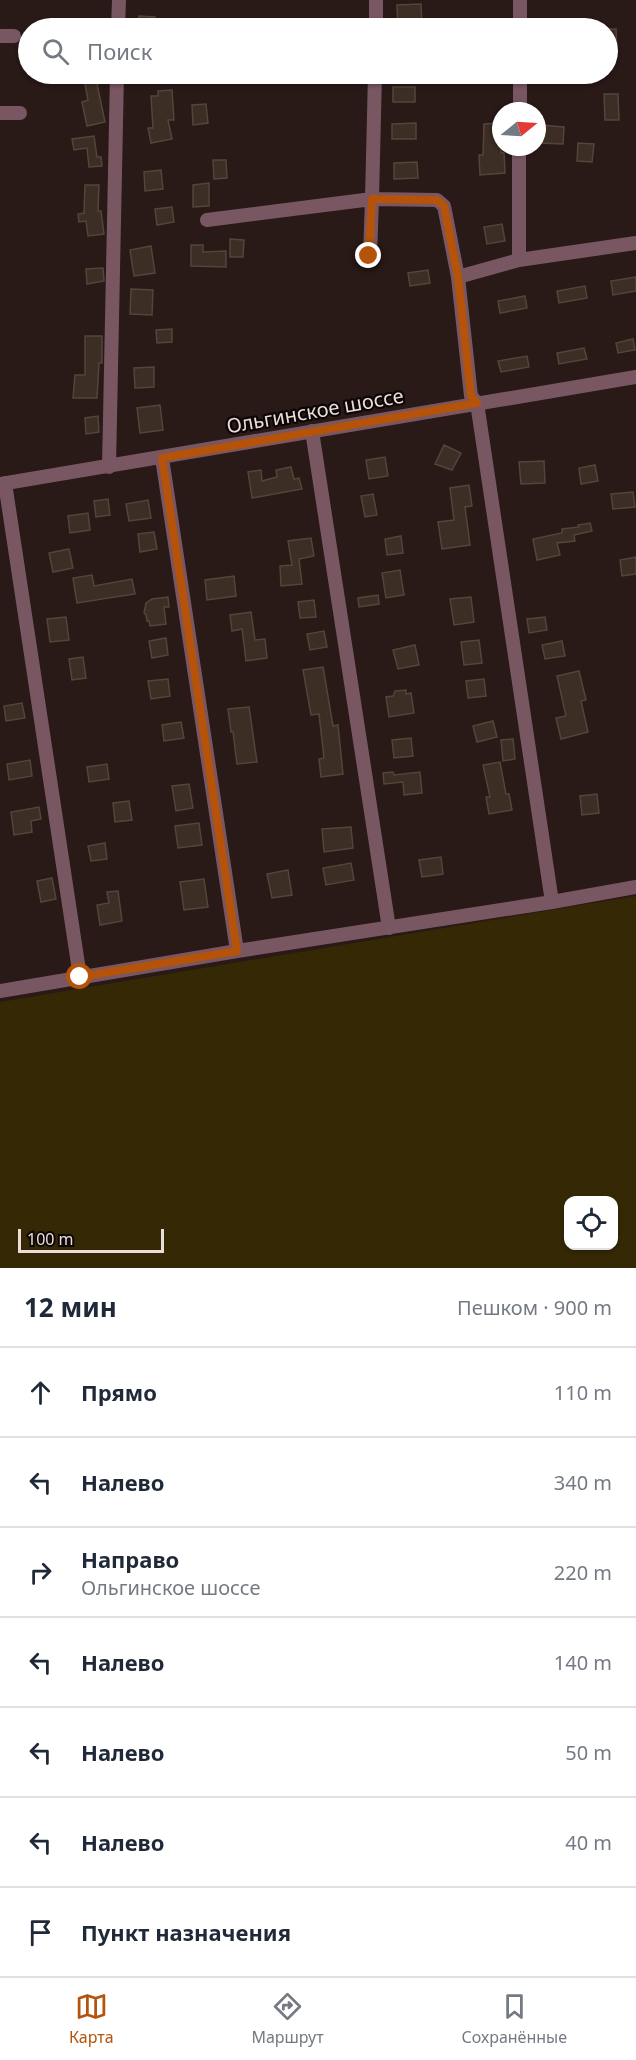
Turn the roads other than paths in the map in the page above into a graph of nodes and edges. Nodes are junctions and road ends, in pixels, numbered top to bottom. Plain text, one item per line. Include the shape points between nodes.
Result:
1 (119, 0) edge
2 (376, 0) edge
3 (520, 0) edge
4 (118, 18) edge
5 (376, 18) edge
6 (520, 18) edge
7 (117, 84) edge
8 (375, 84) edge
9 (520, 84) edge
10 (519, 102) edge
11 (0, 113) edge
12 (20, 113) dead end
13 (519, 156) edge
14 (372, 199) junction
15 (207, 220) dead end
16 (636, 243) edge
17 (369, 256) dead end
18 (519, 260) junction
19 (458, 277) junction
20 (636, 377) edge
21 (477, 403) junction
22 (312, 431) junction
23 (162, 458) junction
24 (109, 467) junction
25 (2, 484) edge
26 (636, 887) edge
27 (552, 902) junction
28 (388, 928) junction
29 (237, 951) junction
30 (80, 977) junction
31 (0, 991) edge

1 - 4 street
2 - 5 street
3 - 6 street
7 - 24 street
8 - 14 street
9 - 10 street
11 - 12 street
13 - 18 street
14 - 15 street
14 - 17 street
14 - 19 street via 437,200 444,206
16 - 18 street
18 - 19 street
19 - 21 street via 471,396
20 - 21 street, Ольгинское шоссе
21 - 22 street, Ольгинское шоссе
21 - 27 street
22 - 23 street, Ольгинское шоссе
22 - 28 street
23 - 24 street, Ольгинское шоссе
23 - 29 street
24 - 25 street, Ольгинское шоссе
25 - 30 street
26 - 27 street
27 - 28 street
28 - 29 street
29 - 30 street
30 - 31 street

